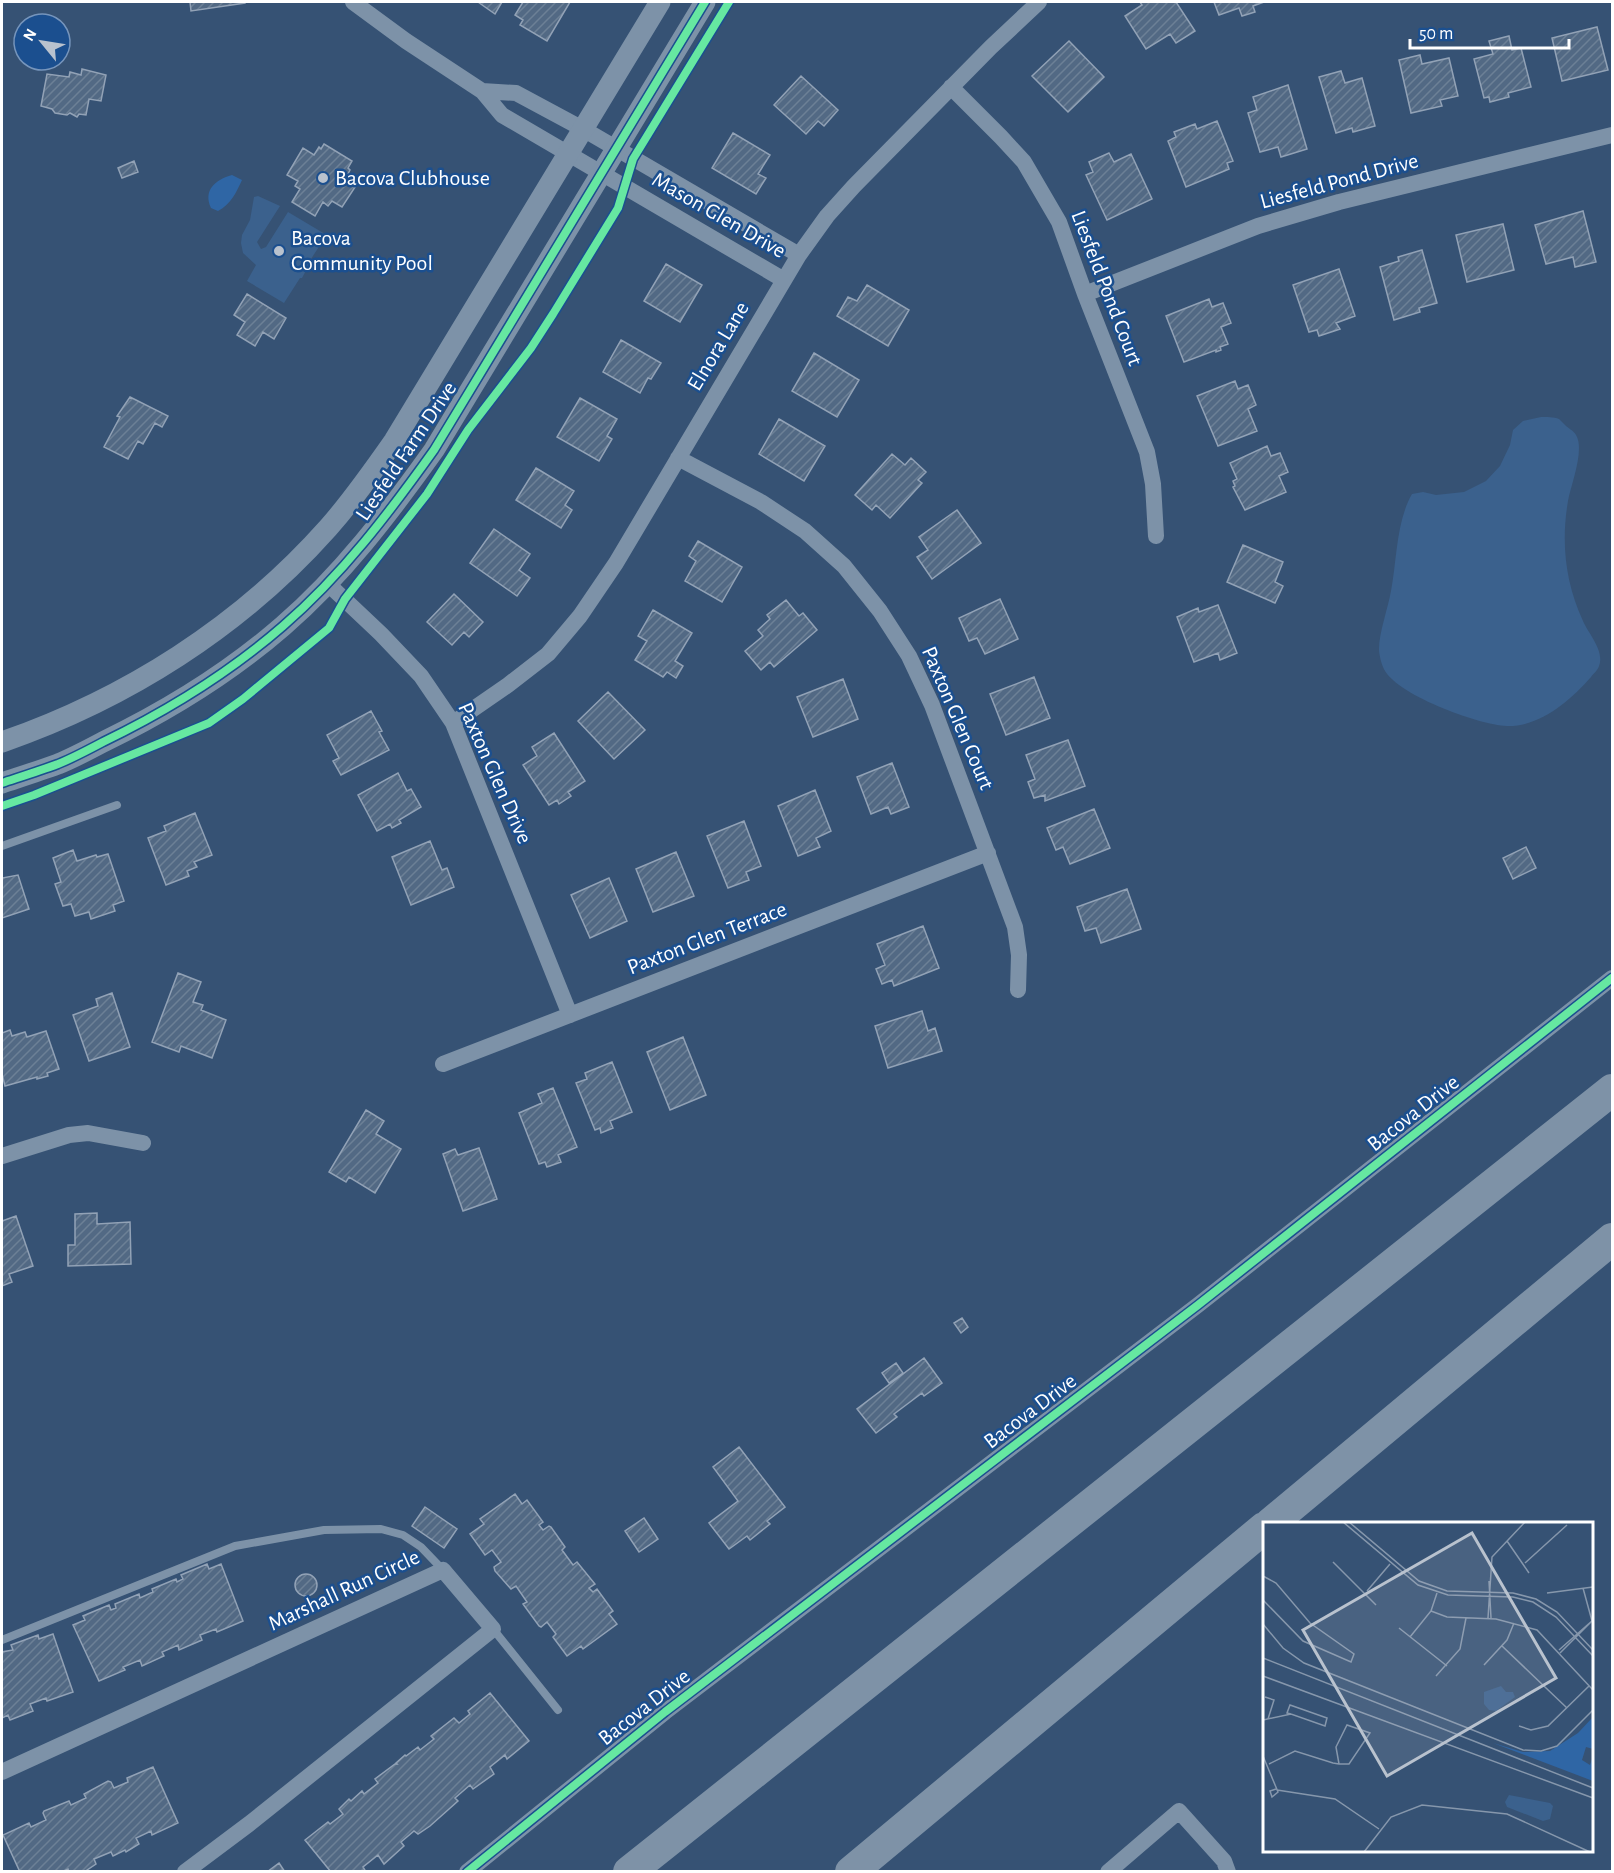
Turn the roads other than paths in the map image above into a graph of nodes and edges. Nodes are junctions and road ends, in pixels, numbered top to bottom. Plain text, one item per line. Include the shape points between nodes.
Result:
1 (353, 2) edge
2 (660, 2) edge
3 (705, 2) edge
4 (1039, 2) edge
5 (951, 87) junction
6 (482, 91) junction
7 (583, 129) junction
8 (1612, 135) edge
9 (615, 148) junction
10 (568, 153) junction
11 (601, 172) junction
12 (799, 255) junction
13 (784, 280) junction
14 (1085, 294) junction
15 (678, 458) junction
16 (1156, 536) dead end
17 (327, 583) junction
18 (453, 723) junction
19 (2, 742) edge
20 (2, 783) edge
21 (117, 805) dead end
22 (2, 846) edge
23 (988, 853) junction
24 (1612, 978) edge
25 (1018, 990) dead end
26 (570, 1015) junction
27 (443, 1064) dead end
28 (1612, 1090) edge
29 (143, 1143) dead end
30 (2, 1156) edge
31 (1612, 1239) edge
32 (1272, 1522) edge
33 (1263, 1529) edge
34 (443, 1570) junction
35 (493, 1629) junction
36 (2, 1640) edge
37 (558, 1710) dead end
38 (2, 1772) edge
39 (185, 1872) edge
40 (467, 1872) edge
41 (629, 1872) edge
42 (850, 1872) edge
43 (1108, 1872) edge
44 (1228, 1872) edge

1 - 6 street
2 - 7 street, Liesfeld Farm Drive
3 - 9 street, Liesfeld Farm Drive
4 - 5 street, Elnora Lane
5 - 12 street, Elnora Lane via 854,186
5 - 14 street, Liesfeld Pond Court via 1024,162 1059,222
6 - 7 street, Mason Glen Drive via 516,93
6 - 10 street, Mason Glen Drive via 502,115
7 - 9 street, Mason Glen Drive
7 - 10 street, Liesfeld Farm Drive
8 - 14 street, Liesfeld Pond Drive via 1339,202 1258,226
9 - 11 street, Liesfeld Farm Drive
9 - 12 street, Mason Glen Drive
10 - 11 street, Mason Glen Drive
10 - 19 street, Liesfeld Farm Drive via 394,441 328,528 287,571 243,609 165,665 105,699
11 - 13 street, Mason Glen Drive
11 - 17 street, Liesfeld Farm Drive via 434,450 366,541
12 - 13 street, Elnora Lane
13 - 15 street, Elnora Lane
14 - 16 street, Liesfeld Pond Court via 1147,452
15 - 18 street, Elnora Lane via 616,562 580,616 548,654
15 - 23 street, Paxton Glen Court via 761,502 805,531 844,566 880,611 909,656 932,705
17 - 18 street, Paxton Glen Drive via 421,676
17 - 20 street, Liesfeld Farm Drive via 283,626 175,705 60,764
18 - 26 street, Paxton Glen Drive
21 - 22 lane
23 - 25 street, Paxton Glen Court via 1015,927
23 - 26 street, Paxton Glen Terrace
24 - 40 street, Bacova Drive via 1198,1305 665,1712
26 - 27 street, Paxton Glen Terrace
28 - 41 highway
29 - 30 street via 88,1133
31 - 32 highway
33 - 42 highway
34 - 35 street, Marshall Run Circle
34 - 36 lane via 403,1535 381,1529 324,1530 235,1546
34 - 38 street, Marshall Run Circle
35 - 37 lane
35 - 39 street
43 - 44 street via 1179,1811 1224,1861

